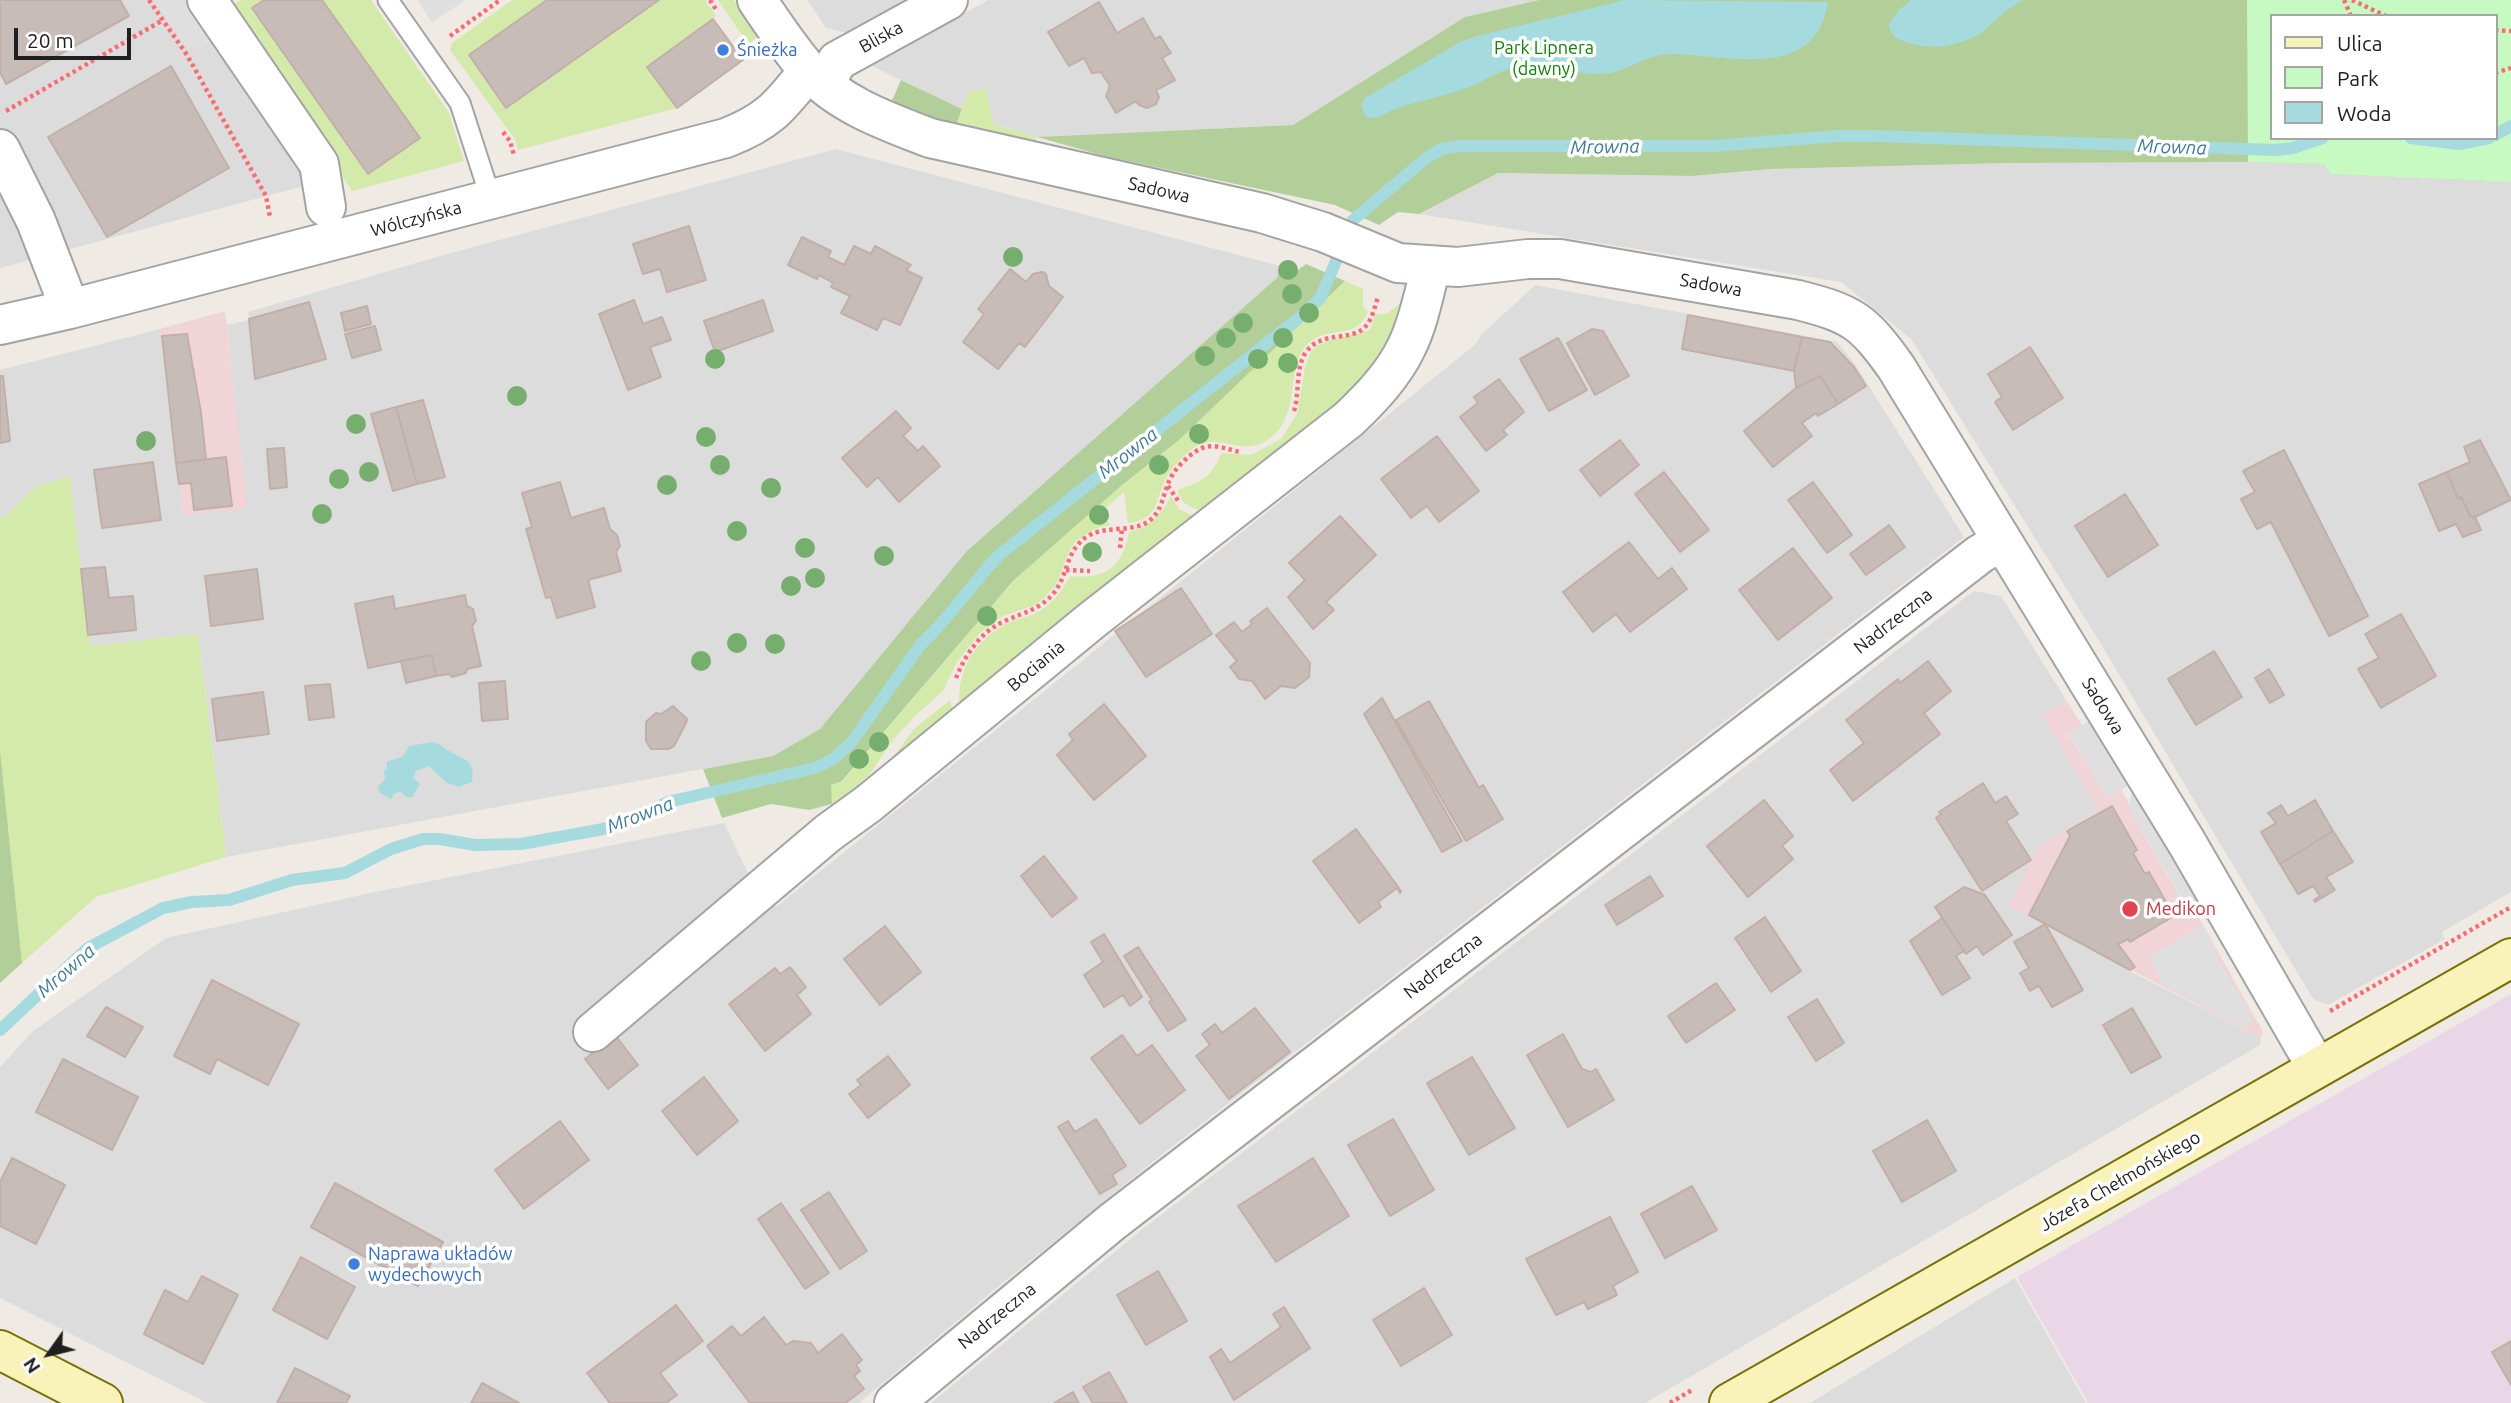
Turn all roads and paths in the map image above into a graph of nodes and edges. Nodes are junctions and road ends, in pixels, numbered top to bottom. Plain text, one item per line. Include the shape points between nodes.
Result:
1 (149, 0) edge
2 (207, 0) edge
3 (388, 0) edge
4 (757, 0) edge
5 (948, 0) edge
6 (2352, 0) edge
7 (2382, 14) edge
8 (163, 20) junction
9 (817, 78) junction
10 (0, 114) edge
11 (0, 149) edge
12 (491, 199) junction
13 (326, 206) dead end
14 (271, 221) dead end
15 (1431, 267) junction
16 (1382, 286) dead end
17 (70, 309) junction
18 (0, 325) edge
19 (1293, 416) dead end
20 (1252, 451) dead end
21 (2001, 541) junction
22 (954, 684) dead end
23 (2511, 907) edge
24 (2511, 958) edge
25 (2328, 1013) dead end
26 (593, 1032) dead end
27 (2317, 1068) junction
28 (0, 1350) edge
29 (103, 1403) edge
30 (894, 1403) edge
31 (1729, 1403) edge

1 - 8 path
2 - 13 street via 319,164
3 - 12 lane via 460,103
4 - 9 street, Sadowa
5 - 9 street, Bliska via 837,61
6 - 7 path
8 - 10 path
8 - 14 path via 266,196
9 - 12 street, Wólczyńska via 748,130
9 - 15 street, Sadowa via 844,100 930,138 1262,213 1398,263
11 - 17 street via 36,221
12 - 17 street, Wólczyńska
15 - 21 street, Sadowa via 1560,259 1833,309 1859,323 1896,367
15 - 26 street, Bociania via 1408,344 1391,374 1349,419 828,833
16 - 19 path via 1364,328 1324,339 1306,353
17 - 18 street, Wólczyńska
20 - 22 path via 1216,446 1197,451 1169,480 1154,516 1139,526 1097,532 1080,542 1069,556 1056,592 1034,610 987,632 969,652
21 - 27 street, Sadowa via 2188,844
21 - 30 street, Nadrzeczna via 1123,1214
23 - 25 path
24 - 27 street, Józefa Chełmońskiego
27 - 31 street, Józefa Chełmońskiego
28 - 29 street

